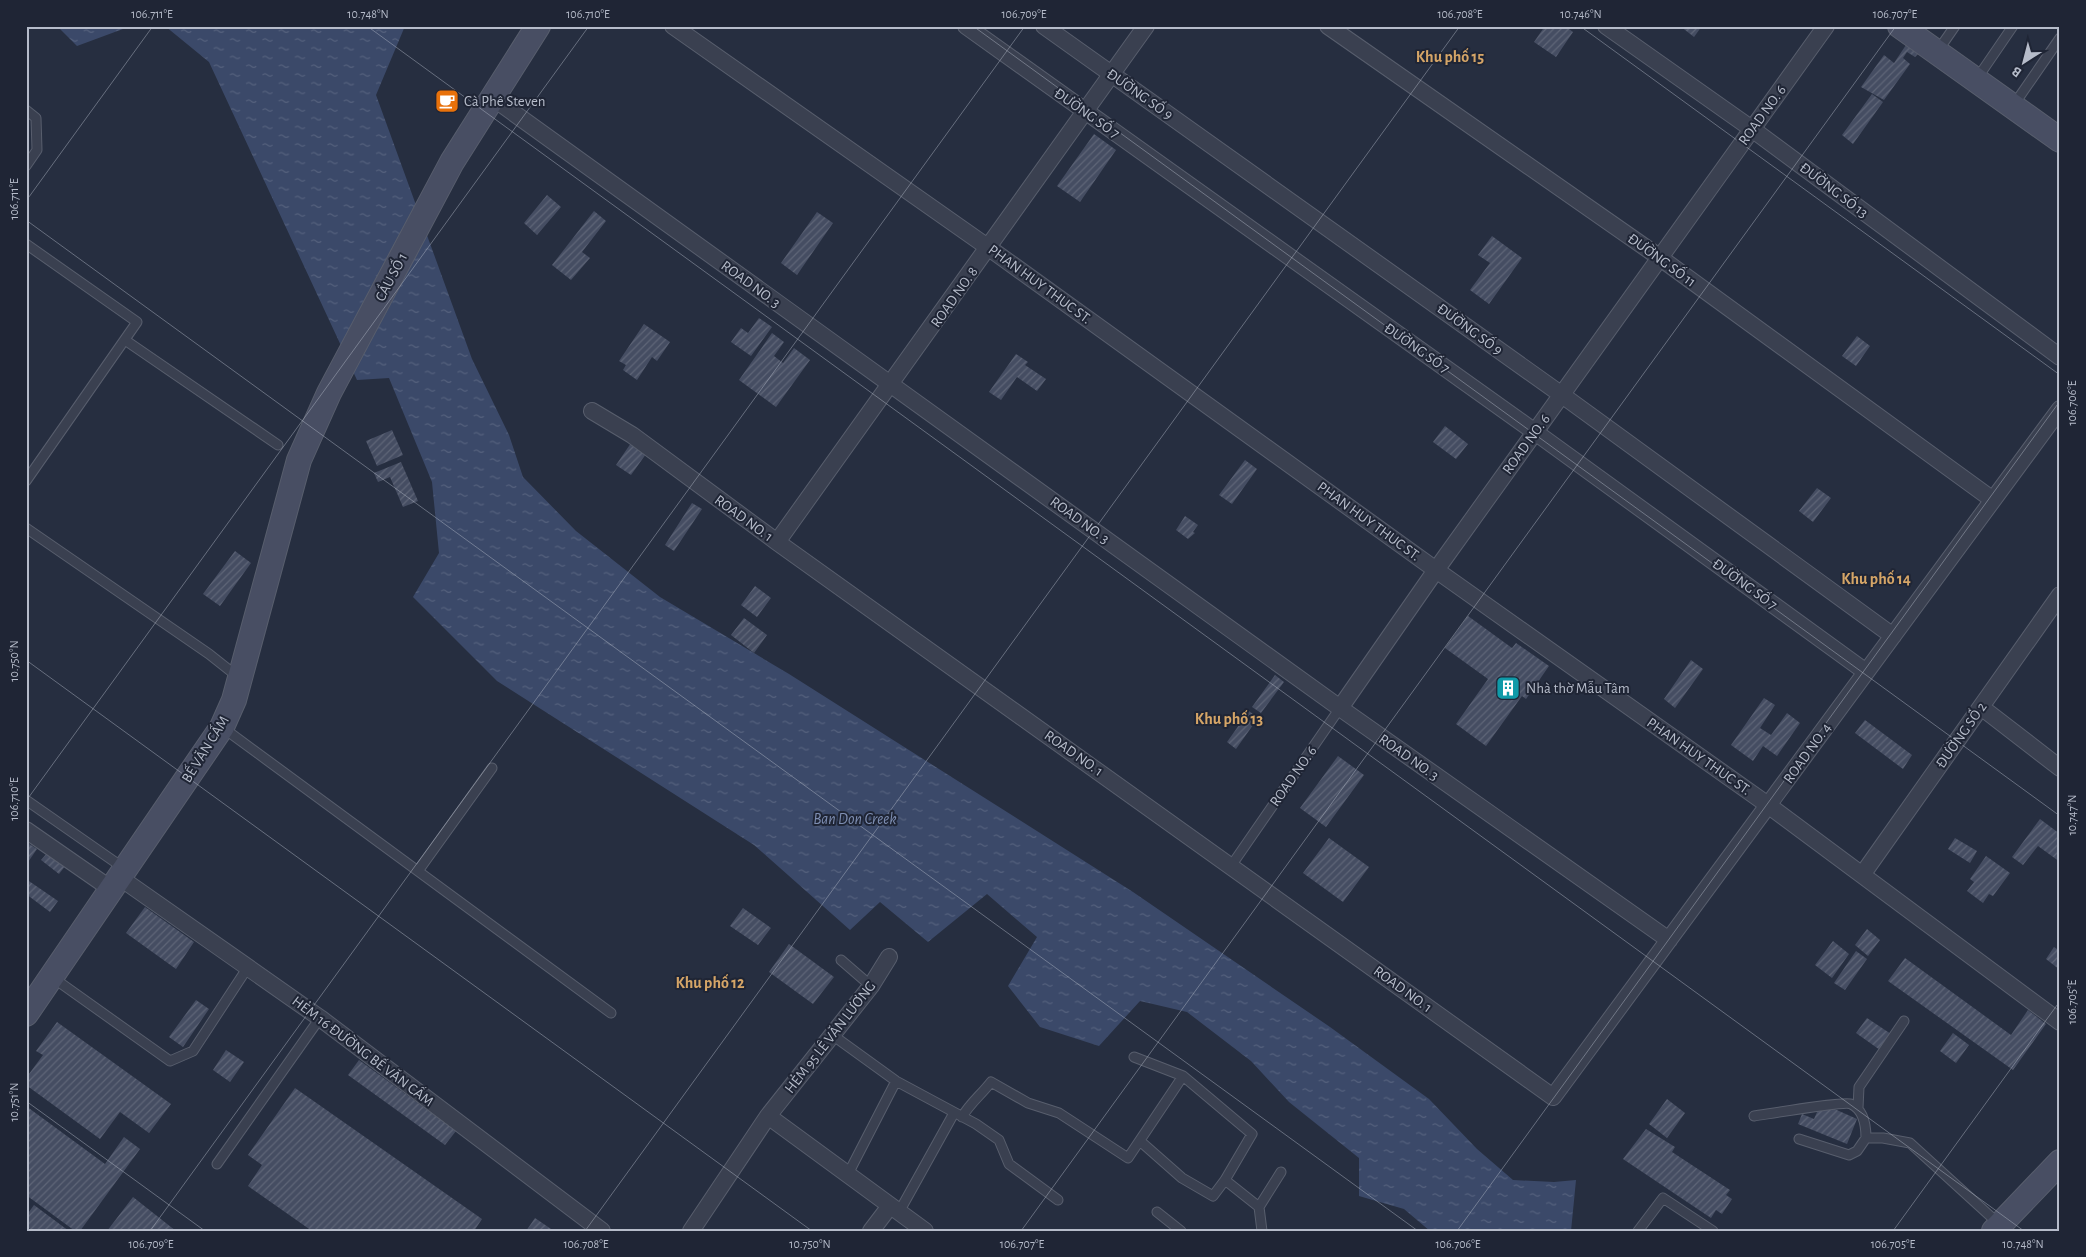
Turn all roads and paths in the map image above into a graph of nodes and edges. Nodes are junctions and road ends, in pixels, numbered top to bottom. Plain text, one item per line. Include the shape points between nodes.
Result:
1 (538, 26) edge
2 (673, 26) edge
3 (966, 26) edge
4 (1044, 26) edge
5 (1146, 26) edge
6 (1328, 26) edge
7 (1606, 26) edge
8 (1826, 26) edge
9 (1900, 26) edge
10 (1955, 26) edge
11 (2013, 26) edge
12 (2060, 38) edge
13 (1937, 53) junction
14 (1112, 74) junction
15 (1976, 80) junction
16 (493, 98) junction
17 (2012, 106) junction
18 (26, 110) edge
19 (1084, 112) junction
20 (1752, 129) junction
21 (2058, 135) edge
22 (26, 166) edge
23 (26, 244) edge
24 (989, 248) junction
25 (1659, 257) junction
26 (125, 340) junction
27 (2060, 357) edge
28 (892, 384) junction
29 (329, 393) joint
30 (1562, 395) junction
31 (2060, 409) edge
32 (592, 412) dead end
33 (1535, 432) junction
34 (278, 445) dead end
35 (26, 481) edge
36 (1993, 500) junction
37 (26, 528) edge
38 (778, 542) junction
39 (1436, 570) junction
40 (2060, 595) edge
41 (1893, 636) junction
42 (1866, 672) junction
43 (240, 679) junction
44 (1981, 707) junction
45 (1340, 708) junction
46 (222, 727) junction
47 (492, 768) dead end
48 (2060, 768) edge
49 (26, 800) edge
50 (1768, 805) junction
51 (26, 830) edge
52 (1232, 866) junction
53 (418, 871) junction
54 (1862, 875) junction
55 (118, 878) junction
56 (1669, 940) junction
57 (889, 957) dead end
58 (841, 960) dead end
59 (248, 967) junction
60 (52, 977) junction
61 (871, 986) junction
62 (611, 1012) dead end
63 (26, 1014) edge
64 (320, 1018) junction
65 (1904, 1021) dead end
66 (2060, 1022) edge
67 (831, 1034) junction
68 (1134, 1057) dead end
69 (1183, 1076) junction
70 (896, 1082) junction
71 (1553, 1097) joint
72 (1858, 1108) junction
73 (958, 1115) junction
74 (768, 1116) junction
75 (1754, 1116) dead end
76 (1866, 1138) junction
77 (1799, 1139) dead end
78 (1140, 1141) junction
79 (2060, 1162) edge
80 (217, 1164) dead end
81 (1281, 1172) dead end
82 (847, 1176) junction
83 (1225, 1180) junction
84 (1058, 1200) dead end
85 (1260, 1207) junction
86 (894, 1209) junction
87 (1157, 1212) dead end
88 (1997, 1228) edge
89 (602, 1231) edge
90 (691, 1231) edge
91 (871, 1231) edge
92 (925, 1231) edge
93 (1181, 1231) edge
94 (1262, 1231) edge
95 (1638, 1231) edge
96 (1713, 1231) edge

1 - 16 street
2 - 24 street, PHAN HUY THUC ST.
3 - 19 street, ĐƯỜNG SỐ 7
4 - 14 street, ĐƯỜNG SỐ 9
5 - 14 street, ROAD NO. 8
6 - 25 street, ĐƯỜNG SỐ 11
7 - 20 street, ĐƯỜNG SỐ 13
8 - 20 street, ROAD NO. 6
9 - 13 street
10 - 13 lane
11 - 15 lane
12 - 17 lane
13 - 15 street
14 - 19 street, ROAD NO. 8
14 - 30 street, ĐƯỜNG SỐ 9
15 - 17 street
16 - 28 street, ROAD NO. 3
16 - 29 street, CẦU SỐ 1 via 452,162
17 - 21 street
18 - 22 lane via 36,118 37,150
19 - 24 street, ROAD NO. 8
19 - 33 street, ĐƯỜNG SỐ 7
20 - 25 street, ROAD NO. 6
20 - 27 street, ĐƯỜNG SỐ 13
23 - 26 lane via 137,322
24 - 28 street, ROAD NO. 8
24 - 39 street, PHAN HUY THUC ST.
25 - 30 street, ROAD NO. 6
25 - 36 street, ĐƯỜNG SỐ 11
26 - 34 lane
26 - 35 lane
28 - 38 street, ROAD NO. 8
28 - 45 street, ROAD NO. 3
29 - 43 street, BẾ VĂN CẤM via 298,460
30 - 33 street, ROAD NO. 6
30 - 41 street, ĐƯỜNG SỐ 9
31 - 36 street, ROAD NO. 4
32 - 38 street, ROAD NO. 1 via 632,435
33 - 39 street, ROAD NO. 6
33 - 42 street, ĐƯỜNG SỐ 7
36 - 41 street, ROAD NO. 4
37 - 43 lane via 209,654
38 - 52 street, ROAD NO. 1
39 - 45 street, ROAD NO. 6
39 - 50 street, PHAN HUY THUC ST.
40 - 44 street, ĐƯỜNG SỐ 2
41 - 42 street, ROAD NO. 4
42 - 50 street, ROAD NO. 4
43 - 46 street, BẾ VĂN CẤM
44 - 48 street
44 - 54 street, ĐƯỜNG SỐ 2
45 - 52 lane, ROAD NO. 6
45 - 56 street, ROAD NO. 3
46 - 53 lane
46 - 55 street, BẾ VĂN CẤM
47 - 53 lane
49 - 55 lane
50 - 54 street, PHAN HUY THUC ST.
50 - 56 street, ROAD NO. 4
51 - 55 street, HẺM 16 ĐƯỜNG BẾ VĂN CẤM
52 - 71 street, ROAD NO. 1
53 - 62 lane
54 - 66 street, PHAN HUY THUC ST.
55 - 59 street, HẺM 16 ĐƯỜNG BẾ VĂN CẤM
55 - 60 street, BẾ VĂN CẤM
56 - 71 street, ROAD NO. 4
57 - 61 street, HẺM 95 LÊ VĂN LƯƠNG
58 - 61 lane
59 - 60 lane via 193,1051 170,1061
59 - 64 street, HẺM 16 ĐƯỜNG BẾ VĂN CẤM
60 - 63 street, BẾ VĂN CẤM
61 - 67 street, HẺM 95 LÊ VĂN LƯƠNG
64 - 80 lane
64 - 89 street, HẺM 16 ĐƯỜNG BẾ VĂN CẤM
65 - 72 lane via 1859,1086
67 - 70 lane
67 - 74 street, HẺM 95 LÊ VĂN LƯƠNG
68 - 69 lane
69 - 78 lane
69 - 83 lane via 1252,1134
70 - 73 lane
70 - 82 lane
72 - 75 lane via 1841,1102 1826,1107
72 - 76 lane via 1865,1120
73 - 78 lane via 991,1082 1028,1103 1059,1113 1128,1158
73 - 84 lane via 999,1140 1010,1164
73 - 86 lane
74 - 82 street
74 - 90 street, HẺM 95 LÊ VĂN LƯƠNG
76 - 77 lane via 1857,1151 1849,1155
76 - 88 lane via 1910,1143
78 - 83 lane via 1182,1178 1213,1196
79 - 88 street
81 - 85 lane
82 - 86 street
83 - 85 lane
85 - 94 lane
86 - 91 street
86 - 92 street
87 - 93 lane
95 - 96 lane via 1663,1198

